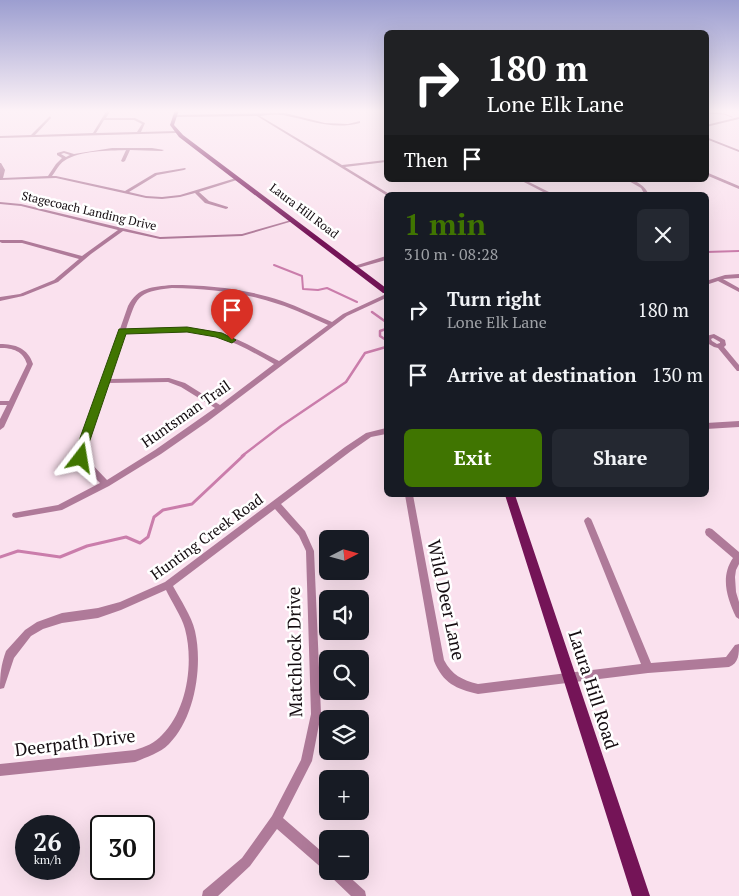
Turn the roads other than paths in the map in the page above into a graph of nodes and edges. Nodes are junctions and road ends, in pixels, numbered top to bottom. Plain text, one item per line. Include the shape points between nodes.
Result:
1 (94, 152) edge
2 (127, 152) edge
3 (203, 152) edge
4 (319, 152) edge
5 (74, 154) junction
6 (65, 158) junction
7 (123, 161) dead end
8 (384, 161) edge
9 (0, 164) edge
10 (342, 166) junction
11 (184, 169) dead end
12 (709, 174) edge
13 (49, 177) junction
14 (0, 179) edge
15 (238, 179) junction
16 (526, 182) edge
17 (633, 182) edge
18 (739, 188) edge
19 (195, 191) junction
20 (126, 192) junction
21 (384, 192) edge
22 (547, 192) edge
23 (646, 192) edge
24 (0, 203) edge
25 (226, 208) dead end
26 (291, 220) junction
27 (122, 230) junction
28 (2, 241) dead end
29 (83, 258) junction
30 (384, 259) edge
31 (354, 267) junction
32 (739, 276) edge
33 (719, 279) junction
34 (709, 282) edge
35 (384, 290) edge
36 (739, 290) edge
37 (384, 297) edge
38 (0, 299) edge
39 (332, 324) junction
40 (123, 331) junction
41 (0, 346) edge
42 (720, 346) dead end
43 (279, 364) junction
44 (739, 368) edge
45 (105, 381) junction
46 (0, 403) edge
47 (12, 403) junction
48 (220, 408) junction
49 (739, 424) edge
50 (709, 426) edge
51 (0, 427) edge
52 (384, 431) edge
53 (106, 484) junction
54 (409, 497) edge
55 (511, 497) edge
56 (276, 504) junction
57 (16, 515) dead end
58 (588, 521) dead end
59 (710, 532) dead end
60 (738, 557) edge
61 (168, 585) junction
62 (739, 614) edge
63 (739, 649) edge
64 (648, 668) junction
65 (569, 678) junction
66 (0, 684) edge
67 (0, 770) edge
68 (276, 820) junction
69 (319, 858) edge
70 (343, 880) edge
71 (208, 896) edge
72 (360, 896) edge
73 (641, 896) edge

1 - 5 street
2 - 7 street
3 - 15 main road, Laura Hill Road
4 - 10 street
5 - 6 street
5 - 6 street via 58,154
6 - 13 street
8 - 10 street
9 - 14 street via 3,170
10 - 21 street
11 - 20 street via 156,174
12 - 18 street
13 - 14 street
13 - 20 street
15 - 19 street
15 - 26 main road, Laura Hill Road
16 - 22 street
17 - 23 street
19 - 20 street via 162,198
19 - 25 street via 207,202
24 - 27 street, Stagecoach Landing Drive via 21,205
26 - 27 street, Stagecoach Landing Drive via 234,235 170,238
26 - 31 main road, Laura Hill Road
27 - 29 street
28 - 29 street via 22,242
29 - 38 street via 46,286
30 - 31 street
31 - 35 main road, Laura Hill Road
32 - 33 street
33 - 34 street
33 - 36 street
37 - 39 street, Huntsman Trail
39 - 40 street via 279,302 234,290 170,288 143,292 135,298
39 - 43 street, Huntsman Trail
40 - 43 street via 178,329 218,335 245,345
40 - 45 street
41 - 47 street via 16,348 29,357 27,373
42 - 44 street
43 - 48 street, Huntsman Trail
45 - 48 street via 170,380
45 - 53 street via 81,458
46 - 47 street
47 - 51 street
48 - 53 street, Huntsman Trail
49 - 50 street
52 - 56 street, Hunting Creek Road via 369,435 348,449
53 - 57 street, Huntsman Trail via 73,503
54 - 65 street, Wild Deer Lane via 439,661 446,675 456,683 478,689
55 - 65 main road, Laura Hill Road
56 - 61 street, Hunting Creek Road
56 - 68 street, Matchlock Drive via 302,534 310,551 316,714 306,761
58 - 64 street
59 - 60 street
60 - 62 street via 731,570 730,584
61 - 66 street, Hunting Creek Road via 121,606 40,625 14,648
61 - 67 street, Deerpath Drive via 190,629 192,672 186,707 166,739 152,750 135,756
63 - 64 street, Wild Deer Lane via 729,662
64 - 65 street, Wild Deer Lane
65 - 73 main road, Laura Hill Road
68 - 69 street
68 - 71 street, Matchlock Drive via 246,862
70 - 72 street

